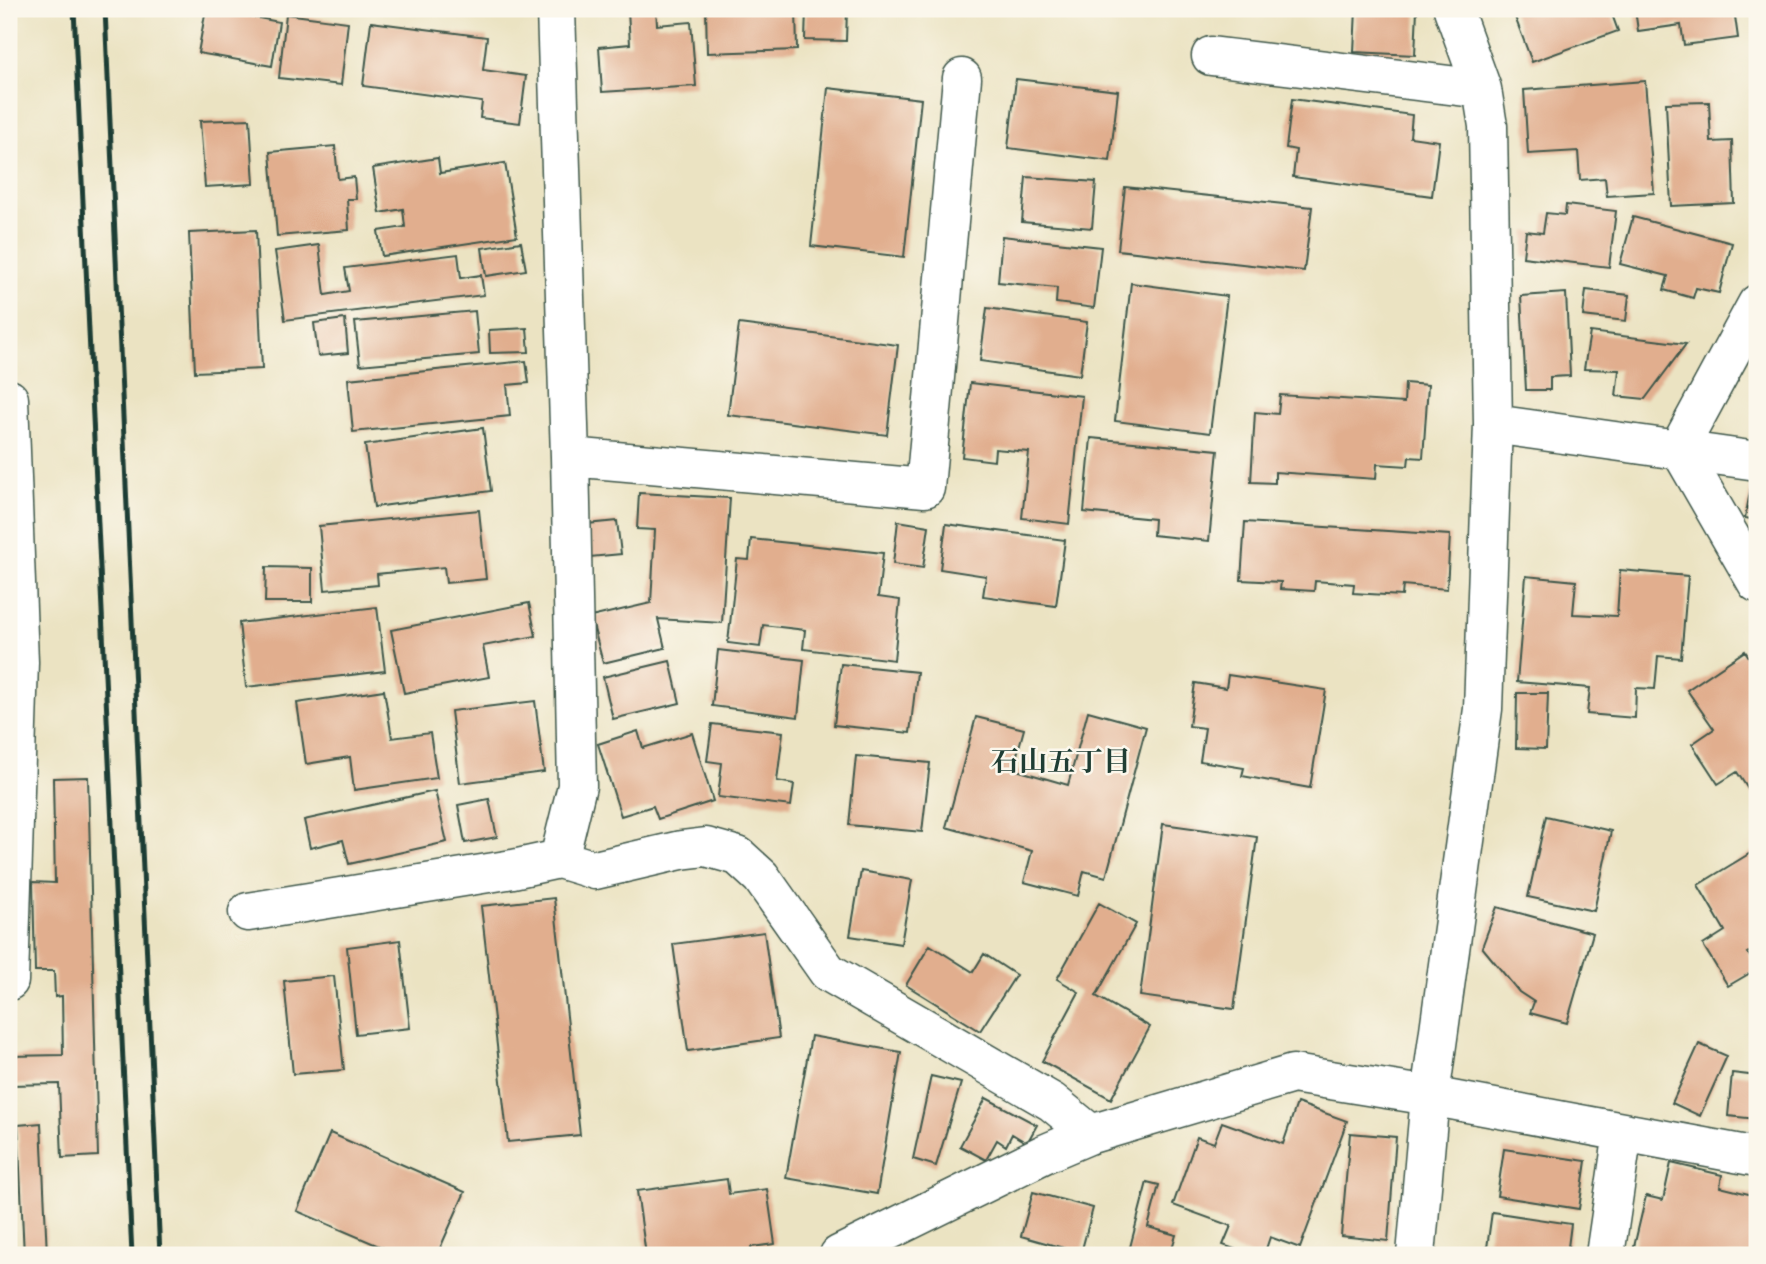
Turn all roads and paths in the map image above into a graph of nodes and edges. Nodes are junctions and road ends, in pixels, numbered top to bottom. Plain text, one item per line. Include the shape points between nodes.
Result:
1 (556, 9) edge
2 (1453, 9) edge
3 (1211, 55) dead end
4 (962, 78) dead end
5 (1482, 89) junction
6 (1757, 304) edge
7 (9, 400) edge
8 (1493, 424) junction
9 (1679, 448) junction
10 (570, 457) junction
11 (1757, 461) edge
12 (1757, 583) edge
13 (559, 859) junction
14 (248, 912) dead end
15 (9, 981) edge
16 (1430, 1096) junction
17 (1623, 1132) junction
18 (1091, 1134) junction
19 (1757, 1157) edge
20 (839, 1255) edge
21 (1416, 1255) edge
22 (1605, 1255) edge

1 - 10 street
2 - 5 street
3 - 5 street
4 - 10 street via 925,488
5 - 8 street via 1488,126
6 - 9 street
7 - 15 street via 19,662
8 - 9 street
8 - 16 street via 1483,709
9 - 11 street
9 - 12 street
10 - 13 street via 577,786
13 - 14 street
13 - 18 street via 596,870 706,847 738,856 761,877 828,972 1052,1102
16 - 17 street
16 - 18 street via 1293,1074
16 - 21 street
17 - 19 street
17 - 22 street
18 - 20 street

